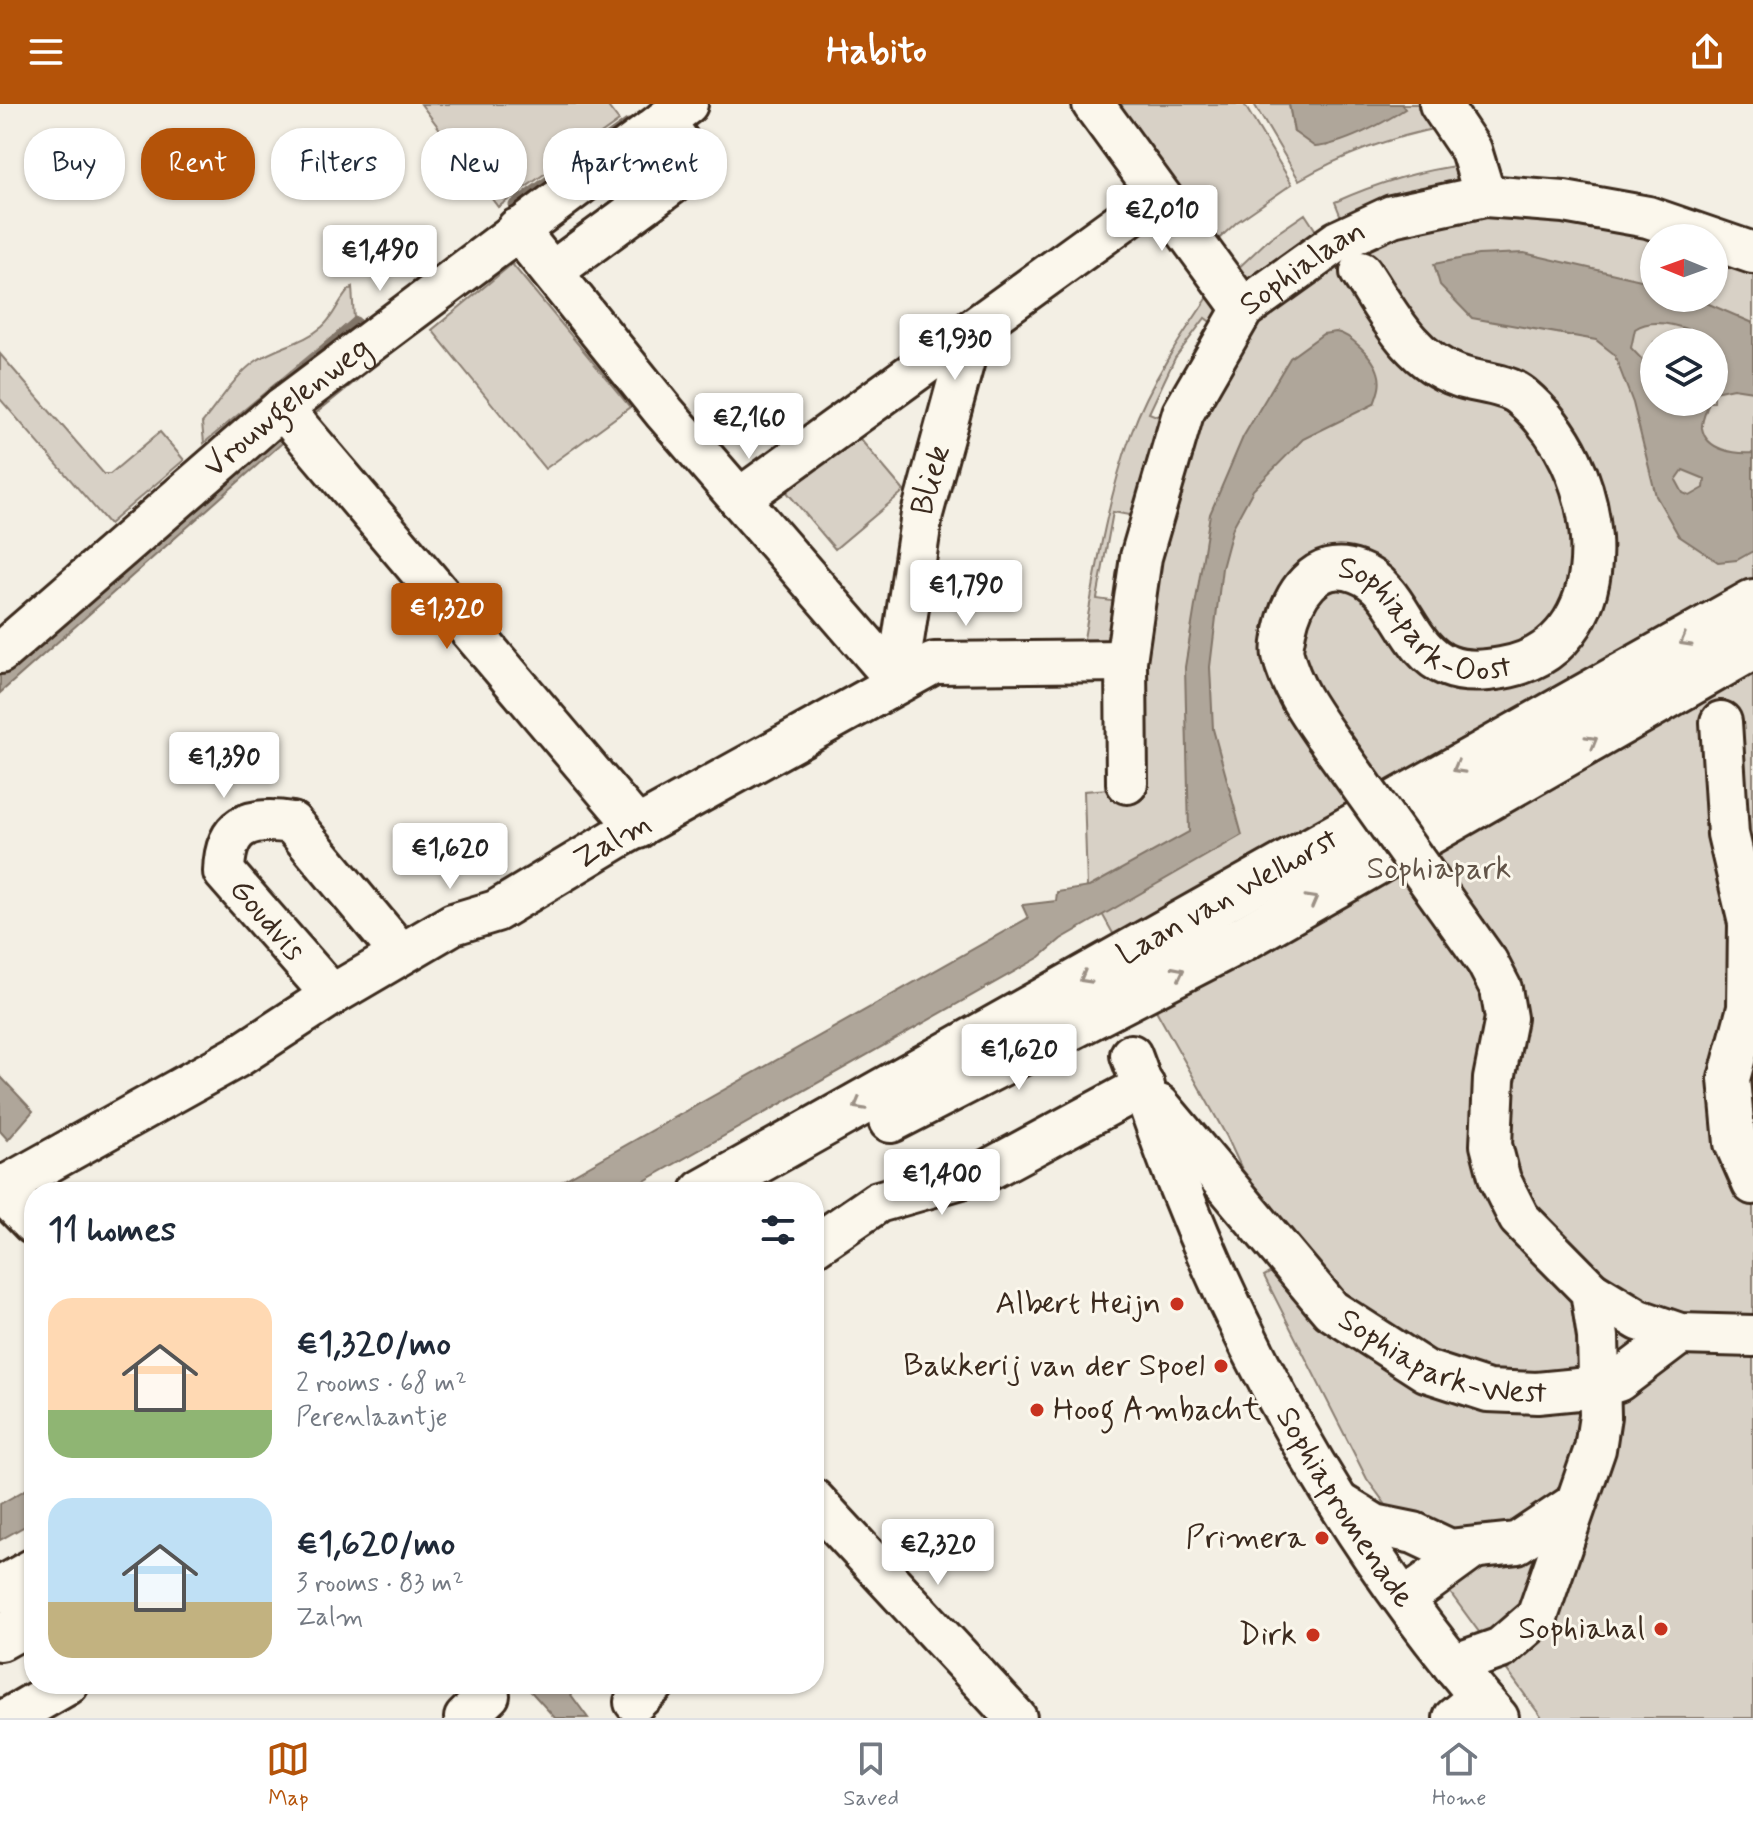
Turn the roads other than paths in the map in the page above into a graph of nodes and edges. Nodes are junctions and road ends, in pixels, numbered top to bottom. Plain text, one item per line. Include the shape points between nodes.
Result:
1 (1093, 104) edge
2 (1440, 104) edge
3 (675, 112) edge
4 (1485, 196) junction
5 (1132, 214) dead end
6 (517, 229) junction
7 (1753, 253) edge
8 (552, 272) junction
9 (1361, 272) dead end
10 (1243, 309) junction
11 (972, 331) junction
12 (292, 418) junction
13 (739, 499) junction
14 (1753, 602) edge
15 (1753, 647) edge
16 (0, 653) edge
17 (1126, 661) junction
18 (897, 681) junction
19 (1721, 722) dead end
20 (1127, 783) dead end
21 (638, 828) junction
22 (401, 954) junction
23 (332, 995) junction
24 (1138, 1071) junction
25 (721, 1182) edge
26 (781, 1182) edge
27 (1753, 1184) edge
28 (0, 1188) edge
29 (24, 1212) edge
30 (824, 1239) edge
31 (1276, 1242) junction
32 (1222, 1281) junction
33 (1591, 1291) junction
34 (1680, 1334) junction
35 (1752, 1335) edge
36 (1599, 1387) junction
37 (1339, 1503) junction
38 (1575, 1504) junction
39 (824, 1522) edge
40 (1474, 1548) junction
41 (24, 1577) edge
42 (0, 1590) edge
43 (1404, 1599) junction
44 (24, 1625) edge
45 (0, 1638) edge
46 (1453, 1665) junction
47 (51, 1694) edge
48 (1477, 1711) edge
49 (1006, 1715) edge
50 (9, 1718) edge

1 - 10 street
2 - 4 street via 1471,150
3 - 6 street, Vrouwgelenweg
3 - 8 street, Vrouwgelenweg via 696,166
4 - 7 street, Sophialaan via 1564,202 1648,217
4 - 10 street, Sophialaan via 1392,216 1338,241
5 - 11 street
6 - 8 street
6 - 12 street, Vrouwgelenweg
8 - 13 street
9 - 33 street, Sophiapark-Oost, bridge via 1411,347 1454,375 1518,393 1540,414 1583,481 1590,577 1575,621 1549,651 1522,665 1482,672 1448,666 1421,648 1383,591 1357,572 1329,569 1306,582 1290,609 1282,651 1292,686 1501,989 1506,1018 1490,1115 1500,1180 1519,1218
10 - 17 street, Sophialaan via 1199,382 1175,435 1141,557
11 - 13 street
11 - 18 street, Bliek via 922,514
12 - 16 street, Vrouwgelenweg
12 - 21 street
13 - 18 street
14 -> 25 main road, Laan van Welhorst
26 -> 15 main road, Laan van Welhorst via 1264,928
17 - 18 street, Zalm via 965,660 934,663
17 - 20 street, Sophialaan
18 - 21 street, Zalm
19 - 27 street via 1728,834 1749,923 1748,1008 1729,1079 1735,1143
21 - 22 street, Zalm via 496,911 453,924
22 - 23 street, Zalm
22 - 23 street, Goudvis via 292,823 262,818 238,829 224,848 224,872
23 - 28 street, Zalm via 237,1057
24 - 30 street via 986,1171 878,1202
24 - 31 street, Sophiapark-West
24 - 32 street, Sophiapromenade via 1177,1181
28 - 29 main road
31 - 32 street
31 - 36 street, Sophiapark-West via 1331,1310 1426,1371 1488,1391
32 - 37 street, Sophiapromenade via 1265,1374
33 - 34 street via 1639,1320
33 - 36 street, Sophiapark-West
34 - 35 street
34 - 36 street, Sophiapark-West via 1618,1381
36 - 38 street, Sophiapark-West via 1597,1441
37 - 40 street via 1375,1525 1414,1533 1450,1550
37 - 43 street, Sophiapromenade
38 - 40 street via 1517,1543
38 - 46 street, Sophiapark-West via 1537,1617 1501,1648
39 - 49 street
40 - 43 street
41 - 42 main road
43 - 46 street, Sophiapromenade
44 - 45 main road
46 - 48 street, Sophiapromenade
47 - 50 street

